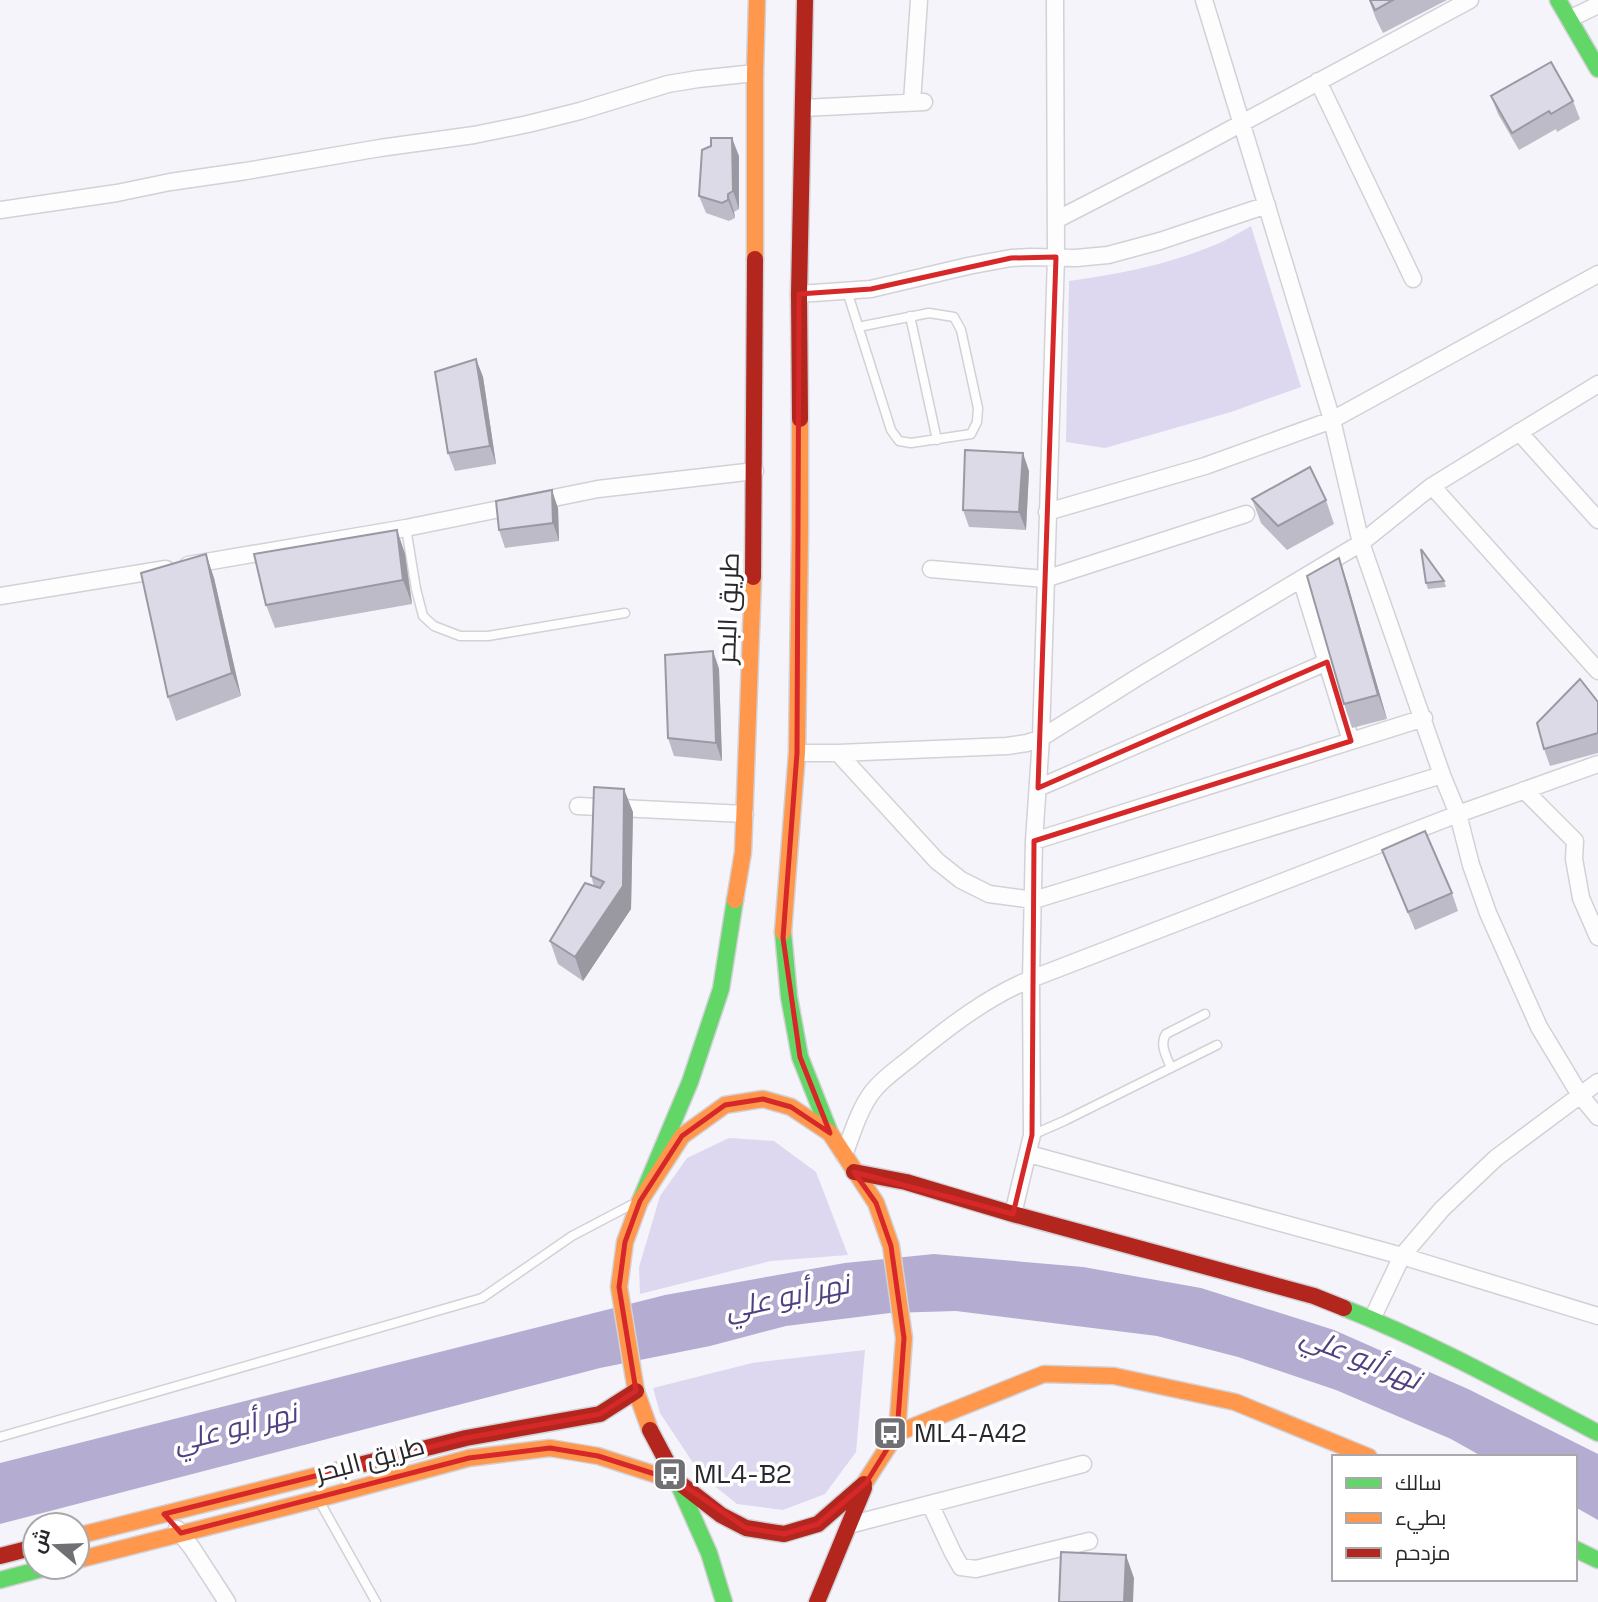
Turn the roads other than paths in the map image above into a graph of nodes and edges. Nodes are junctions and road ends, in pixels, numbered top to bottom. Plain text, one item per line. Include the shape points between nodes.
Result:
1 (757, 0) edge
2 (804, 0) edge
3 (919, 0) edge
4 (1055, 0) edge
5 (1204, 0) edge
6 (1470, 0) edge
7 (1558, 0) edge
8 (1598, 5) edge
9 (1569, 19) junction
10 (1598, 69) edge
11 (755, 73) junction
12 (1318, 81) junction
13 (803, 108) junction
14 (1242, 122) junction
15 (1267, 205) junction
16 (0, 210) edge
17 (1056, 220) junction
18 (1056, 257) junction
19 (1598, 274) edge
20 (1413, 279) dead end
21 (847, 291) junction
22 (799, 295) junction
23 (910, 316) junction
24 (858, 327) junction
25 (1598, 384) edge
26 (1332, 420) junction
27 (1520, 432) junction
28 (937, 440) junction
29 (755, 471) junction
30 (1432, 486) junction
31 (1047, 512) junction
32 (1247, 514) dead end
33 (1598, 520) edge
34 (406, 528) junction
35 (1361, 542) junction
36 (930, 569) dead end
37 (1045, 579) junction
38 (1301, 579) junction
39 (0, 596) edge
40 (625, 613) dead end
41 (1326, 662) junction
42 (1598, 671) edge
43 (1423, 719) junction
44 (1041, 738) junction
45 (1351, 741) junction
46 (797, 752) junction
47 (838, 753) junction
48 (1598, 764) edge
49 (1442, 775) junction
50 (1038, 788) junction
51 (1524, 790) junction
52 (578, 806) dead end
53 (745, 814) junction
54 (1458, 814) junction
55 (1034, 841) junction
56 (1034, 900) junction
57 (1598, 937) edge
58 (1031, 979) junction
59 (1205, 1014) dead end
60 (1217, 1045) dead end
61 (1171, 1068) junction
62 (1598, 1082) edge
63 (1580, 1095) junction
64 (1598, 1116) edge
65 (830, 1133) junction
66 (1032, 1135) junction
67 (1029, 1154) junction
68 (844, 1155) junction
69 (854, 1172) junction
70 (640, 1201) junction
71 (1013, 1214) junction
72 (1402, 1256) junction
73 (1598, 1316) edge
74 (1372, 1319) junction
75 (636, 1391) junction
76 (897, 1433) junction
77 (1598, 1433) edge
78 (0, 1437) edge
79 (1363, 1455) edge
80 (1083, 1464) dead end
81 (677, 1481) junction
82 (866, 1483) junction
83 (318, 1499) junction
84 (930, 1504) junction
85 (164, 1514) junction
86 (849, 1525) junction
87 (91, 1532) edge
88 (180, 1533) junction
89 (1089, 1541) dead end
90 (1577, 1550) edge
91 (21, 1551) edge
92 (0, 1556) edge
93 (91, 1556) edge
94 (1598, 1560) edge
95 (21, 1574) edge
96 (0, 1580) edge
97 (227, 1602) edge
98 (376, 1602) edge
99 (724, 1602) edge
100 (817, 1602) edge

1 - 11 main road, طريق البحر
2 - 13 main road
3 - 13 street via 918,102
4 - 17 street
5 - 14 street
6 - 12 street
7 - 9 main road
8 - 9 street
9 - 10 main road
11 - 16 street via 668,84 580,111 474,135
11 - 29 main road, طريق البحر
12 - 14 street
12 - 20 street
13 - 22 main road
14 - 15 street
14 - 17 street
15 - 18 street via 1126,251
15 - 26 street
17 - 18 street
18 - 21 street via 1011,258
18 - 31 street
19 - 26 street
21 - 22 street
21 - 24 lane
22 - 46 main road
23 - 24 lane
23 - 28 lane
23 - 28 lane via 954,317 964,343 977,422 971,434
24 - 28 lane via 891,430 899,441
25 - 27 street
26 - 31 street via 1205,466
26 - 35 street
27 - 30 street
27 - 33 street
29 - 34 street via 598,489
29 - 53 main road, طريق البحر
30 - 35 street
30 - 42 street
31 - 37 street
32 - 37 street
34 - 39 street
34 - 40 lane via 422,616 434,626 460,636 488,636
35 - 38 street
35 - 43 street
36 - 37 street
37 - 44 street
38 - 41 street
38 - 44 street
41 - 45 street
41 - 50 street
43 - 45 street
43 - 49 street
44 - 47 street via 1017,745
44 - 50 street
45 - 55 street
46 - 47 street
46 - 65 main road via 783,938 800,1057
47 - 56 street via 937,861 961,880 989,894
48 - 51 street
49 - 54 street
49 - 56 street
50 - 55 street
51 - 54 street
51 - 57 street via 1575,841 1581,898
52 - 53 street
53 - 70 main road, طريق البحر via 721,989 690,1082
54 - 58 street
54 - 63 street via 1488,913 1539,1027
55 - 56 street
56 - 58 street
58 - 66 street
58 - 68 street via 994,996 885,1079 861,1112
59 - 61 lane via 1166,1034 1163,1048
60 - 61 lane
61 - 66 lane
62 - 63 street
63 - 64 street
63 - 72 street via 1496,1158 1442,1209
65 - 68 main road
65 - 70 main road via 791,1107 763,1099 725,1105 682,1136
66 - 67 street
67 - 71 street
67 - 72 street
68 - 69 main road
69 - 71 main road via 906,1182
69 - 76 main road via 876,1203 891,1246 904,1338
70 - 75 main road via 625,1242 620,1287
70 - 78 lane via 572,1236 482,1298
71 - 74 main road via 1314,1296
72 - 73 street
72 - 74 street
74 - 77 main road
75 - 81 main road via 652,1436
75 - 85 main road, طريق البحر via 600,1413 466,1438
76 - 79 main road via 1044,1374 1114,1376 1235,1402
76 - 82 main road
80 - 84 street
81 - 82 main road via 721,1516 746,1528 784,1534 818,1524
81 - 83 main road, طريق البحر via 598,1456 551,1448 469,1458
81 - 99 main road via 709,1553
82 - 86 main road
83 - 88 main road, طريق البحر
83 - 98 lane
84 - 86 street
84 - 89 street via 961,1567 976,1569
85 - 87 main road, طريق البحر
85 - 88 street
86 - 100 main road
88 - 93 main road, طريق البحر
88 - 97 street
90 - 94 main road
91 - 92 main road
95 - 96 main road

